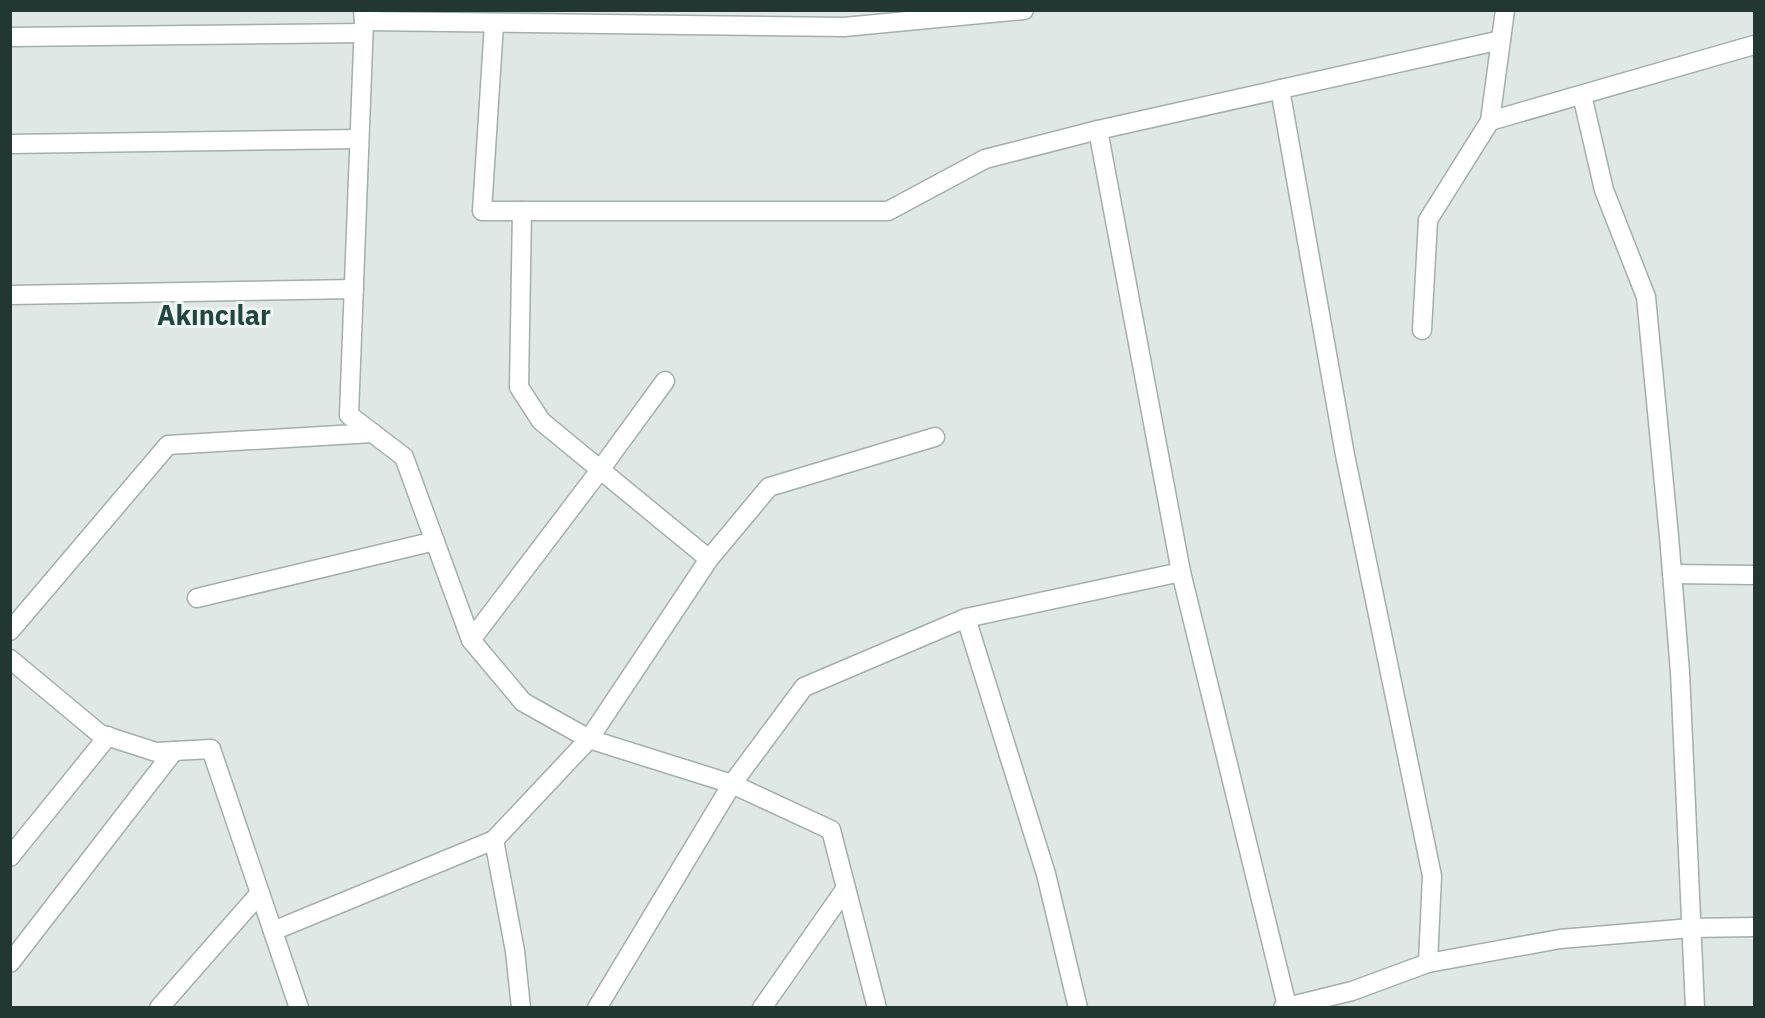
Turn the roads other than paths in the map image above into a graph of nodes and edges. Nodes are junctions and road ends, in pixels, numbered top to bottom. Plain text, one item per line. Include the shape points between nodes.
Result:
1 (1024, 10) edge
2 (1505, 10) edge
3 (363, 22) edge
4 (494, 24) junction
5 (10, 37) edge
6 (1501, 40) junction
7 (1755, 45) edge
8 (1280, 89) junction
9 (1582, 95) junction
10 (1490, 121) junction
11 (1098, 130) junction
12 (360, 139) junction
13 (10, 144) edge
14 (522, 211) junction
15 (354, 289) junction
16 (10, 295) edge
17 (1422, 330) dead end
18 (665, 381) dead end
19 (373, 433) junction
20 (935, 437) dead end
21 (600, 470) junction
22 (435, 541) junction
23 (710, 559) junction
24 (1181, 572) junction
25 (1672, 574) junction
26 (1755, 575) edge
27 (197, 598) dead end
28 (966, 618) junction
29 (10, 631) edge
30 (471, 640) junction
31 (10, 658) edge
32 (108, 736) junction
33 (589, 739) junction
34 (174, 751) junction
35 (732, 784) junction
36 (494, 840) junction
37 (10, 857) edge
38 (846, 888) junction
39 (260, 893) junction
40 (1755, 927) edge
41 (1691, 928) junction
42 (273, 931) junction
43 (10, 963) edge
44 (1428, 963) junction
45 (1353, 999) edge
46 (1285, 1007) edge
47 (159, 1008) edge
48 (298, 1008) edge
49 (521, 1008) edge
50 (597, 1008) edge
51 (762, 1008) edge
52 (877, 1008) edge
53 (1078, 1008) edge
54 (1695, 1008) edge

1 - 4 street via 844,27
2 - 6 street
3 - 4 street
3 - 5 street
3 - 12 street
4 - 14 street via 482,211
6 - 8 street
6 - 10 street
7 - 9 street
8 - 11 street
8 - 44 street via 1345,455 1432,876
9 - 10 street
9 - 25 street via 1604,190 1646,297
10 - 17 street via 1428,220
11 - 14 street via 985,159 888,211
11 - 24 street
12 - 13 street
12 - 15 street
14 - 21 street via 519,387 541,421
15 - 16 street
15 - 19 street via 349,415
18 - 21 street
19 - 22 street via 404,457
19 - 29 street via 168,445
20 - 23 street via 769,488
21 - 23 street
21 - 30 street
22 - 27 street
22 - 30 street
23 - 33 street
24 - 28 street
24 - 46 street
25 - 26 street
25 - 41 street
28 - 35 street via 804,687
28 - 53 street via 1046,874
30 - 33 street via 523,702
31 - 32 street via 100,734
32 - 34 street via 156,752
32 - 37 street
33 - 35 street
33 - 36 street
34 - 39 street via 211,749
34 - 43 street
35 - 38 street via 831,830
35 - 50 street
36 - 42 street
36 - 49 street via 515,951
38 - 51 street
38 - 52 street
39 - 42 street
39 - 47 street
40 - 41 street
41 - 44 street via 1560,939
41 - 54 street
42 - 48 street
44 - 45 street
45 - 46 street

